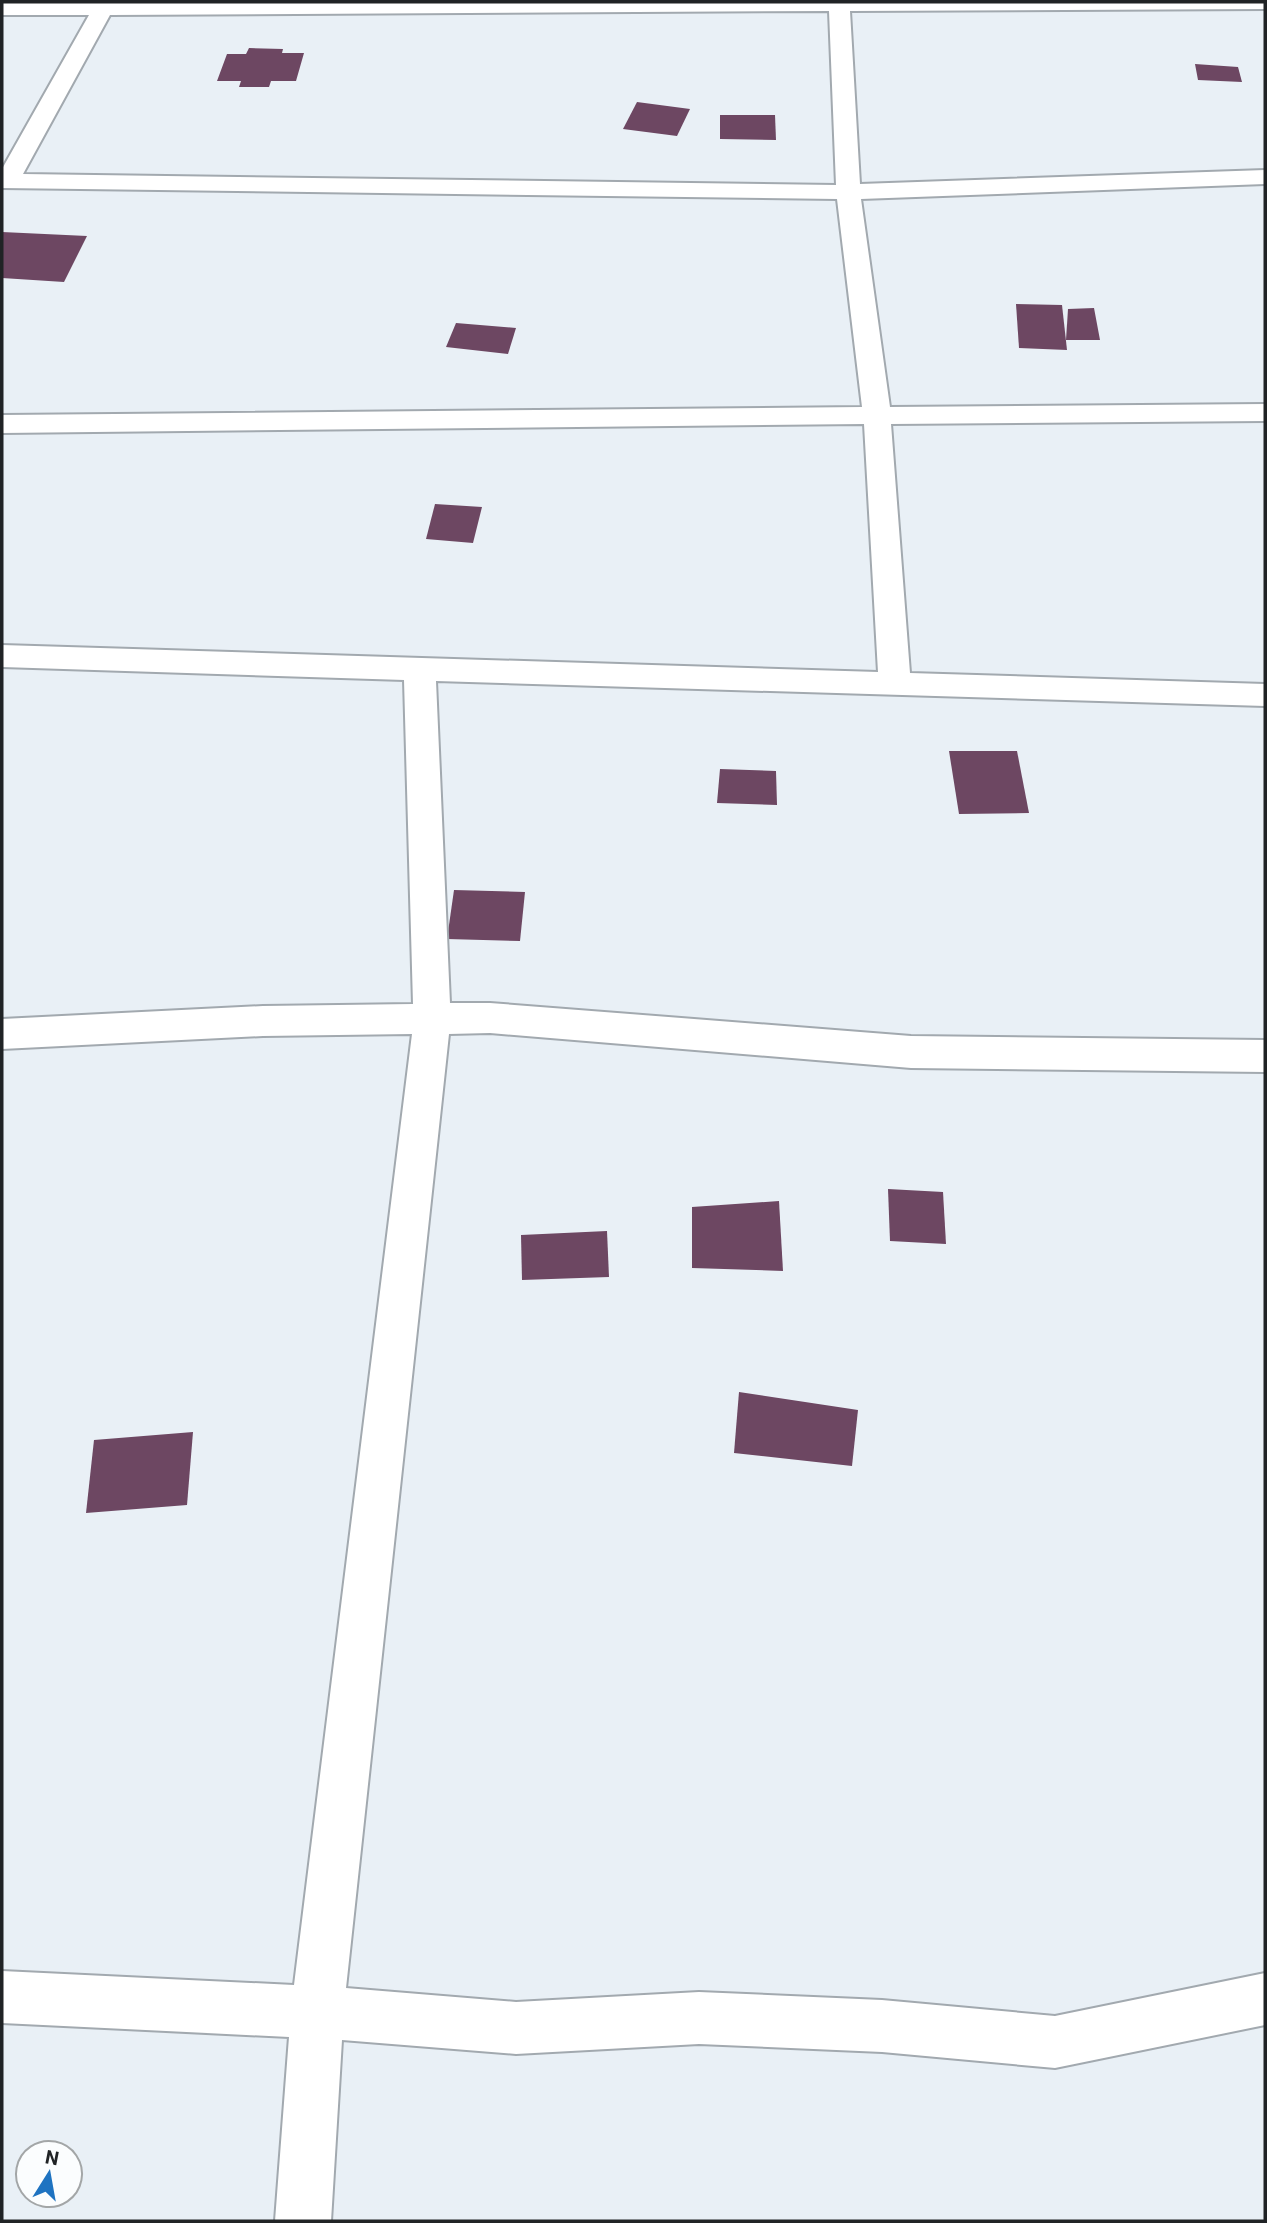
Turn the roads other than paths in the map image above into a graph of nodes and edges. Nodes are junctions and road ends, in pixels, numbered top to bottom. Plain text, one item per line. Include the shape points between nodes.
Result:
1 (1265, 3) edge
2 (839, 6) junction
3 (103, 8) junction
4 (2, 9) edge
5 (1265, 177) edge
6 (5, 181) edge
7 (848, 192) junction
8 (1265, 412) edge
9 (877, 416) junction
10 (2, 424) edge
11 (2, 656) edge
12 (420, 669) junction
13 (895, 684) junction
14 (1265, 695) edge
15 (432, 1019) junction
16 (2, 1034) edge
17 (1265, 1056) edge
18 (2, 1997) edge
19 (1265, 1999) edge
20 (317, 2012) junction
21 (303, 2221) edge

1 - 2 street
2 - 3 street
2 - 7 street
3 - 4 street
3 - 6 street
5 - 7 street
6 - 7 street
7 - 9 street
8 - 9 street
9 - 10 street
9 - 13 street
11 - 12 street
12 - 13 street
12 - 15 street
13 - 14 street
15 - 16 street via 264,1021
15 - 17 street via 490,1018 911,1052
15 - 20 street
18 - 20 street
19 - 20 street via 1055,2042 882,2026 699,2018 516,2028
20 - 21 street

